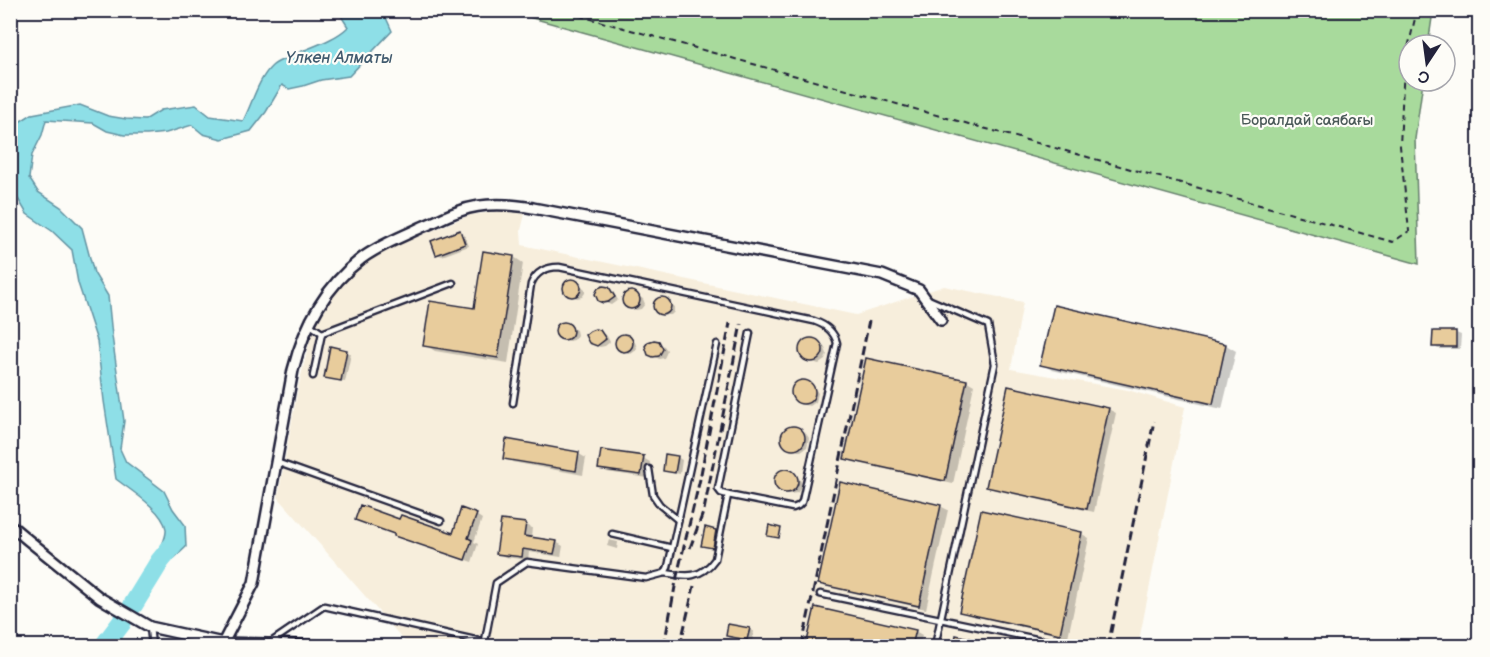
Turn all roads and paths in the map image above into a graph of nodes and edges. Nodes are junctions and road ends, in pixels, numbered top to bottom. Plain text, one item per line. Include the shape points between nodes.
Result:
1 (559, 10) edge
2 (1417, 10) edge
3 (453, 283) dead end
4 (924, 297) junction
5 (941, 320) dead end
6 (309, 324) junction
7 (322, 333) junction
8 (750, 333) dead end
9 (717, 344) dead end
10 (313, 376) dead end
11 (513, 402) dead end
12 (276, 462) junction
13 (649, 469) dead end
14 (728, 495) junction
15 (678, 520) junction
16 (441, 521) dead end
17 (10, 525) edge
18 (612, 534) dead end
19 (672, 548) junction
20 (665, 573) junction
21 (820, 594) dead end
22 (940, 619) junction
23 (150, 627) junction
24 (223, 644) junction
25 (268, 644) junction
26 (484, 644) edge
27 (152, 646) edge
28 (320, 646) edge
29 (935, 646) edge
30 (1071, 646) edge

1 - 2 path via 1393,242 1409,231 1400,146 1404,65
3 - 7 lane
4 - 5 street
4 - 6 street via 920,290 882,275 533,208 489,205 462,210 381,246 343,275
4 - 22 lane via 988,326 995,364
6 - 7 lane
6 - 12 street via 296,359
7 - 10 lane
8 - 14 lane via 718,489
9 - 15 lane
11 - 14 lane via 531,284 552,267 825,325 837,343 802,501 793,508
12 - 16 lane
12 - 24 street via 254,583
13 - 15 lane via 653,495
14 - 20 lane via 715,559 710,566 692,576
15 - 19 lane
17 - 23 street via 100,598
18 - 19 lane
19 - 20 lane
20 - 26 lane via 646,578 527,562 496,583
21 - 22 lane
22 - 29 lane
22 - 30 lane
23 - 24 street
23 - 27 lane
24 - 25 street
25 - 26 lane via 324,606
25 - 28 street

